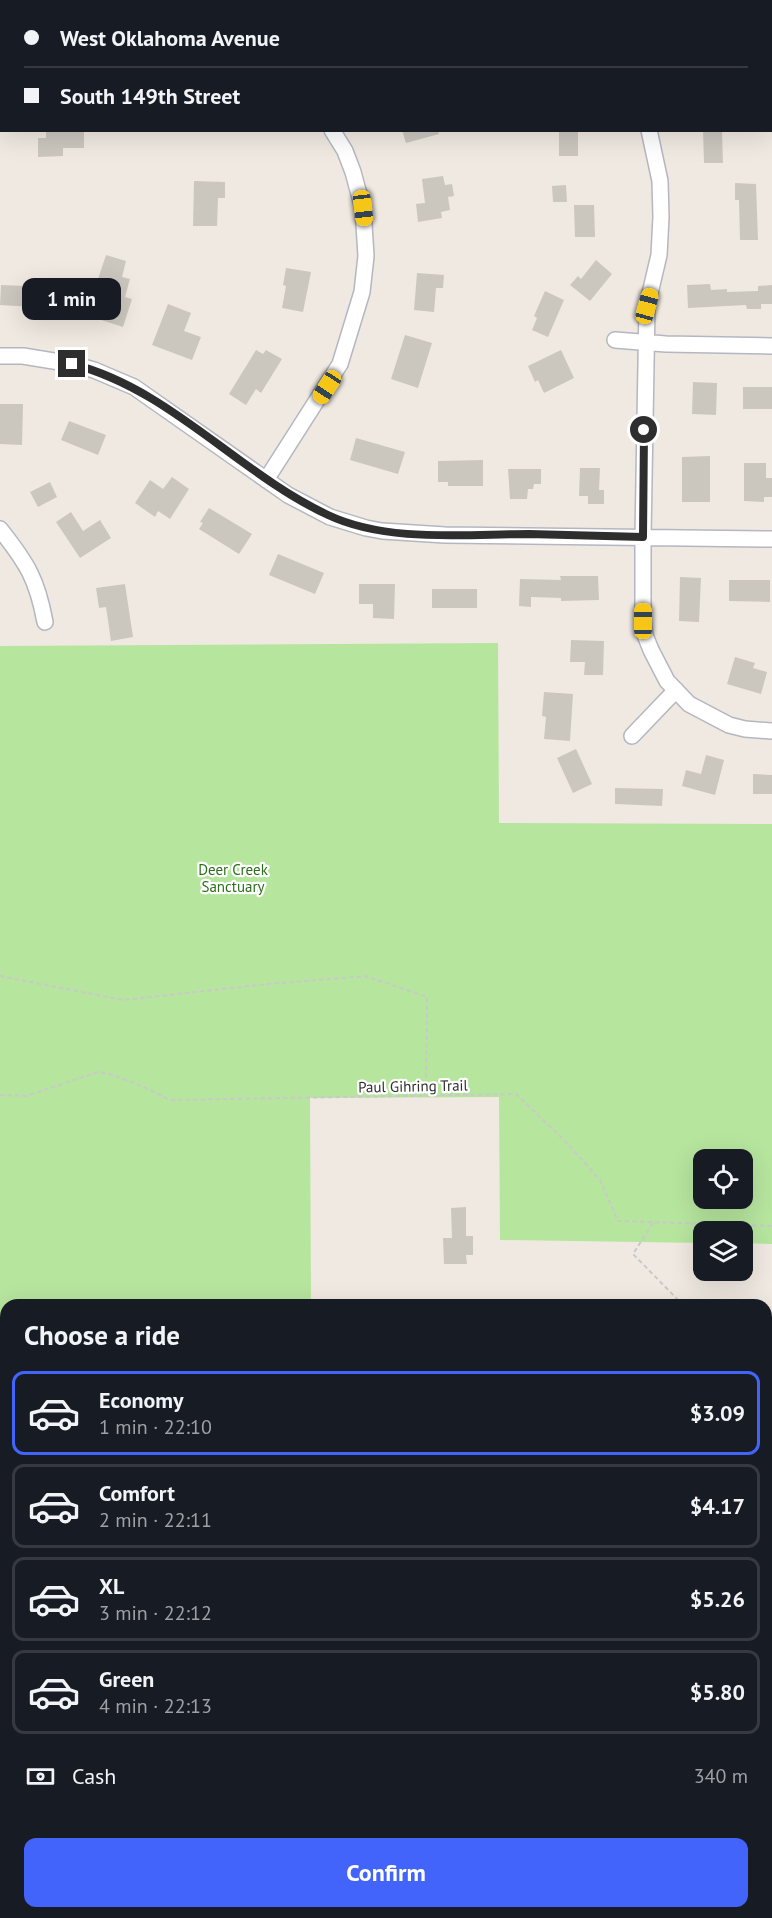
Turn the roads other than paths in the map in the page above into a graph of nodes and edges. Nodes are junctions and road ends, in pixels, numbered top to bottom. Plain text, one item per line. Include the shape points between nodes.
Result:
1 (333, 132) edge
2 (649, 132) edge
3 (615, 340) dead end
4 (646, 342) junction
5 (772, 346) edge
6 (0, 356) edge
7 (266, 480) junction
8 (0, 530) edge
9 (643, 537) junction
10 (772, 539) edge
11 (45, 621) dead end
12 (676, 690) junction
13 (772, 731) edge
14 (632, 736) dead end

1 - 7 street via 349,162 363,208 366,256 362,292 340,364
2 - 4 street via 660,181 660,217 659,255 647,306
3 - 4 street
4 - 5 street
4 - 9 street
6 - 7 street via 72,364 134,387
7 - 9 street via 330,517 382,531
8 - 11 street via 32,573
9 - 10 street
9 - 12 street via 645,635 658,666
12 - 13 street via 689,704 729,725
12 - 14 street

